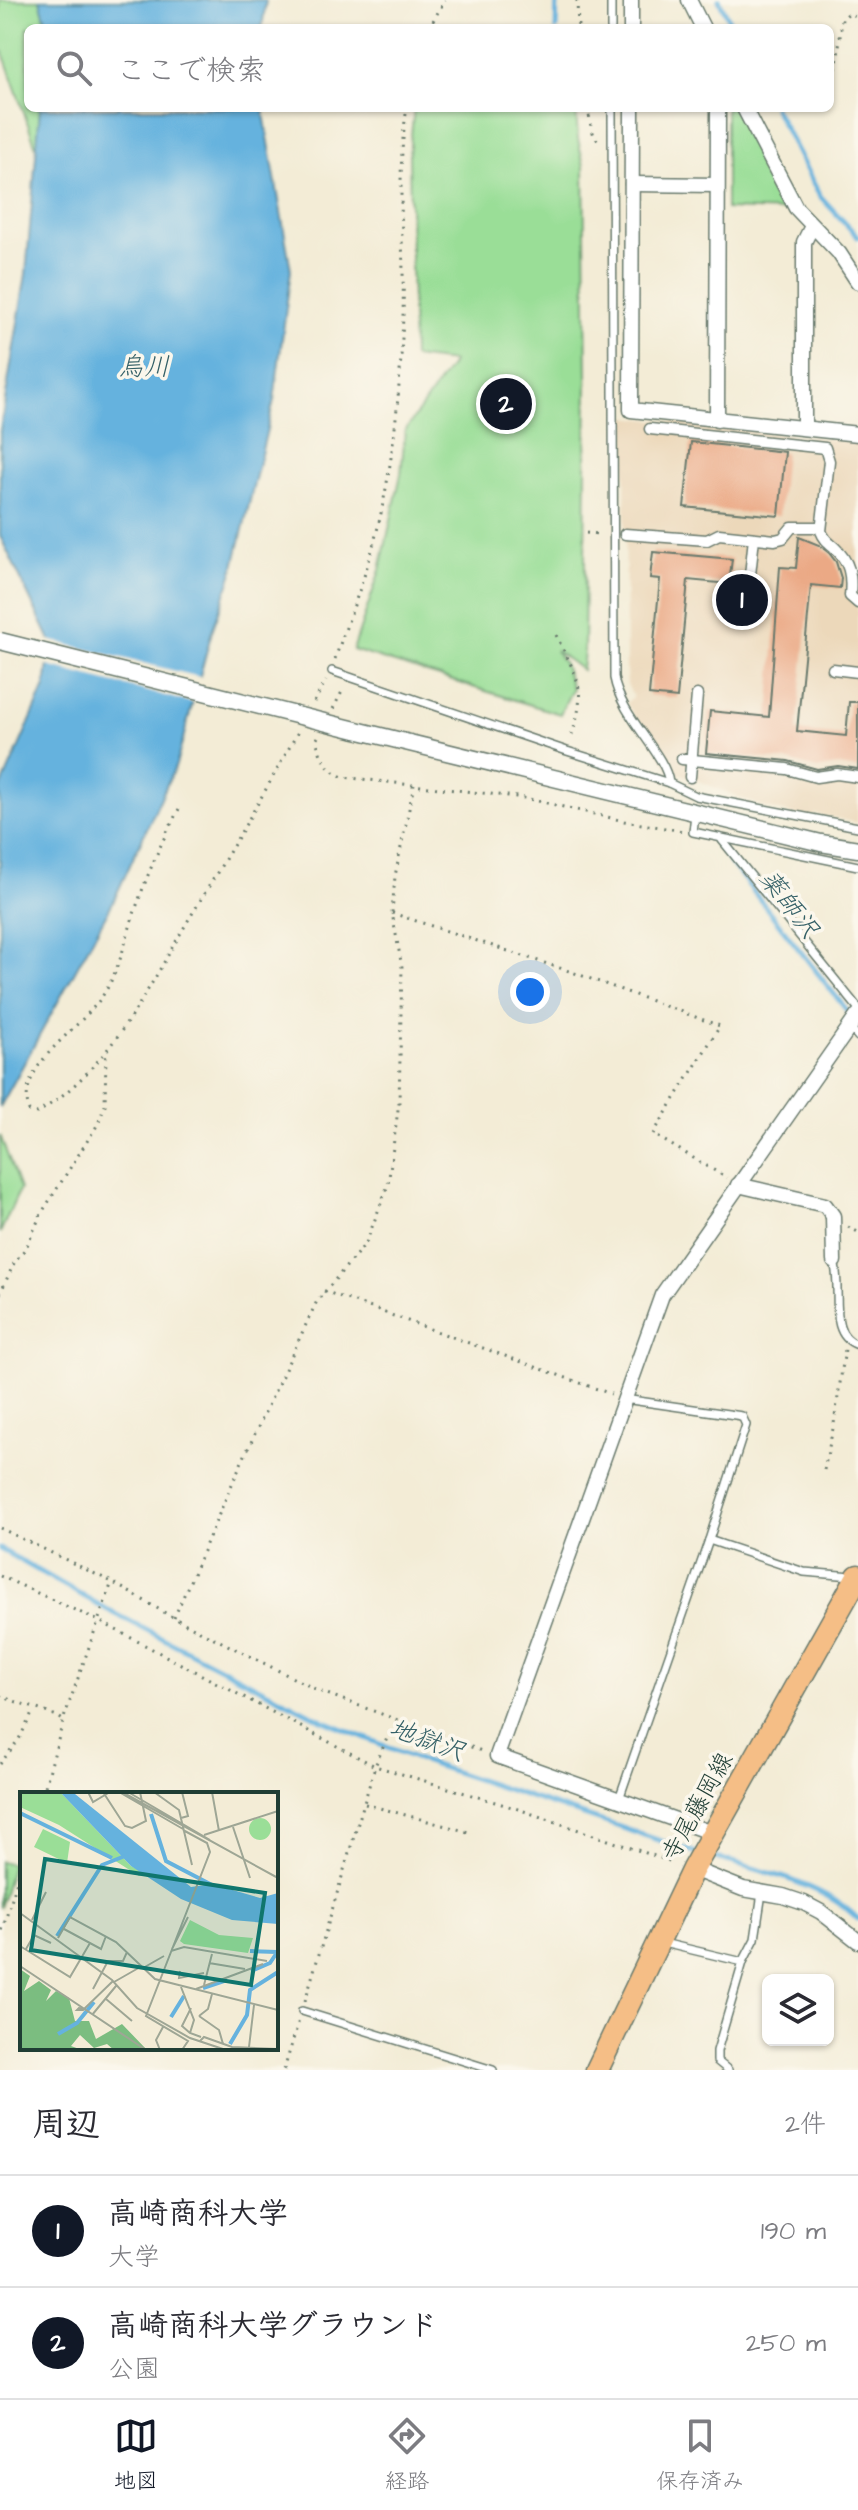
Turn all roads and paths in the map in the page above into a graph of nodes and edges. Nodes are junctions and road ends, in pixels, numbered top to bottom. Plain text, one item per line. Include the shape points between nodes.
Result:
1 (445, 0) edge
2 (577, 0) edge
3 (611, 0) edge
4 (631, 0) edge
5 (689, 0) edge
6 (858, 18) edge
7 (431, 24) edge
8 (578, 24) edge
9 (611, 24) edge
10 (631, 24) edge
11 (701, 24) edge
12 (834, 72) edge
13 (407, 112) edge
14 (589, 112) edge
15 (612, 112) edge
16 (632, 112) edge
17 (718, 112) edge
18 (746, 112) edge
19 (612, 149) junction
20 (632, 184) junction
21 (717, 185) junction
22 (812, 226) junction
23 (858, 282) edge
24 (717, 420) junction
25 (804, 428) junction
26 (650, 429) dead end
27 (858, 434) edge
28 (821, 527) junction
29 (586, 533) dead end
30 (613, 534) junction
31 (625, 534) dead end
32 (754, 538) junction
33 (750, 575) dead end
34 (858, 603) edge
35 (556, 635) dead end
36 (0, 641) edge
37 (833, 669) dead end
38 (332, 671) junction
39 (858, 672) edge
40 (350, 677) junction
41 (697, 695) dead end
42 (309, 712) dead end
43 (330, 715) dead end
44 (301, 726) dead end
45 (323, 728) dead end
46 (567, 751) junction
47 (687, 760) junction
48 (690, 777) joint
49 (858, 777) edge
50 (669, 783) junction
51 (414, 785) junction
52 (696, 804) junction
53 (179, 809) dead end
54 (858, 827) edge
55 (693, 832) junction
56 (722, 840) junction
57 (858, 849) edge
58 (858, 866) edge
59 (392, 913) junction
60 (858, 1008) edge
61 (855, 1026) edge
62 (106, 1052) junction
63 (738, 1185) junction
64 (834, 1261) joint
65 (324, 1291) junction
66 (0, 1294) edge
67 (847, 1342) junction
68 (858, 1345) edge
69 (624, 1399) junction
70 (824, 1470) dead end
71 (0, 1528) edge
72 (709, 1540) junction
73 (0, 1576) edge
74 (858, 1576) edge
75 (112, 1582) junction
76 (174, 1618) junction
77 (100, 1619) junction
78 (0, 1696) edge
79 (34, 1709) junction
80 (64, 1721) junction
81 (388, 1736) dead end
82 (497, 1756) junction
83 (0, 1764) edge
84 (375, 1766) junction
85 (44, 1792) edge
86 (619, 1799) junction
87 (365, 1804) junction
88 (472, 1833) dead end
89 (702, 1852) junction
90 (20, 1871) edge
91 (762, 1893) junction
92 (0, 1917) edge
93 (6, 1919) junction
94 (0, 1938) edge
95 (656, 1940) junction
96 (858, 1941) edge
97 (743, 1962) junction
98 (302, 2011) junction
99 (284, 2070) edge
100 (493, 2070) edge
101 (597, 2070) edge
102 (728, 2070) edge

1 - 7 path
2 - 8 path
3 - 9 lane
4 - 10 street
5 - 11 street
6 - 12 path via 849,13 842,19
13 - 38 path via 400,198 403,314 392,448 372,552
14 - 19 path via 597,141
15 - 19 lane
16 - 20 street
17 - 21 street
18 - 22 street via 789,197
19 - 30 lane
20 - 21 street
20 - 24 street via 631,410
21 - 24 street
22 - 23 street
22 - 25 street via 804,242
24 - 25 street
25 - 27 street
26 - 28 street via 825,448 829,461
28 - 32 street via 792,527 775,540
28 - 34 street via 824,538 849,564 850,596
29 - 30 path
30 - 50 lane via 616,689
31 - 32 street
32 - 33 street
35 - 46 path via 579,680 581,710
36 - 52 street, bridge via 356,730
37 - 39 street
38 - 40 lane
38 - 42 path
40 - 43 path
40 - 46 lane
41 - 47 street
44 - 62 path via 144,997
45 - 51 path via 316,740 329,771
46 - 50 lane
47 - 48 street
47 - 49 street via 787,769 816,777
48 - 52 lane
50 - 52 lane
51 - 55 path via 525,798
51 - 59 path
52 - 54 lane
52 - 55 lane
52 - 57 street via 821,843
53 - 62 path via 147,873 106,992 38,1067 28,1083 29,1111 47,1107
55 - 56 lane
56 - 58 lane
56 - 60 lane
59 - 63 path via 720,1026 653,1134
59 - 65 path via 402,967 399,1102 388,1185 366,1243
61 - 63 street
62 - 66 path via 105,1105 98,1124 41,1214
63 - 64 street via 825,1205 833,1216
63 - 69 street via 662,1295
64 - 67 lane via 838,1316
65 - 69 path
65 - 76 path
67 - 68 lane
67 - 70 path
69 - 72 lane via 742,1416 746,1425
69 - 82 street
71 - 75 path
72 - 74 lane via 804,1572
72 - 86 lane
73 - 77 path
74 - 89 main road, 寺尾藤岡線
75 - 76 path
75 - 77 path
76 - 82 path via 319,1691
77 - 80 path
77 - 84 path
78 - 79 path
79 - 80 path
79 - 83 path
80 - 85 path
81 - 84 path
82 - 86 street
84 - 87 path
84 - 89 path via 515,1808
86 - 89 street
87 - 88 path
87 - 98 path
89 - 91 street via 743,1889
89 - 95 main road, 寺尾藤岡線
90 - 93 path
91 - 96 street via 804,1903
91 - 97 lane via 755,1939
92 - 93 path
93 - 94 path
95 - 97 lane
95 - 101 main road, 寺尾藤岡線
97 - 102 lane via 717,2051 717,2061
98 - 99 path
98 - 100 lane

